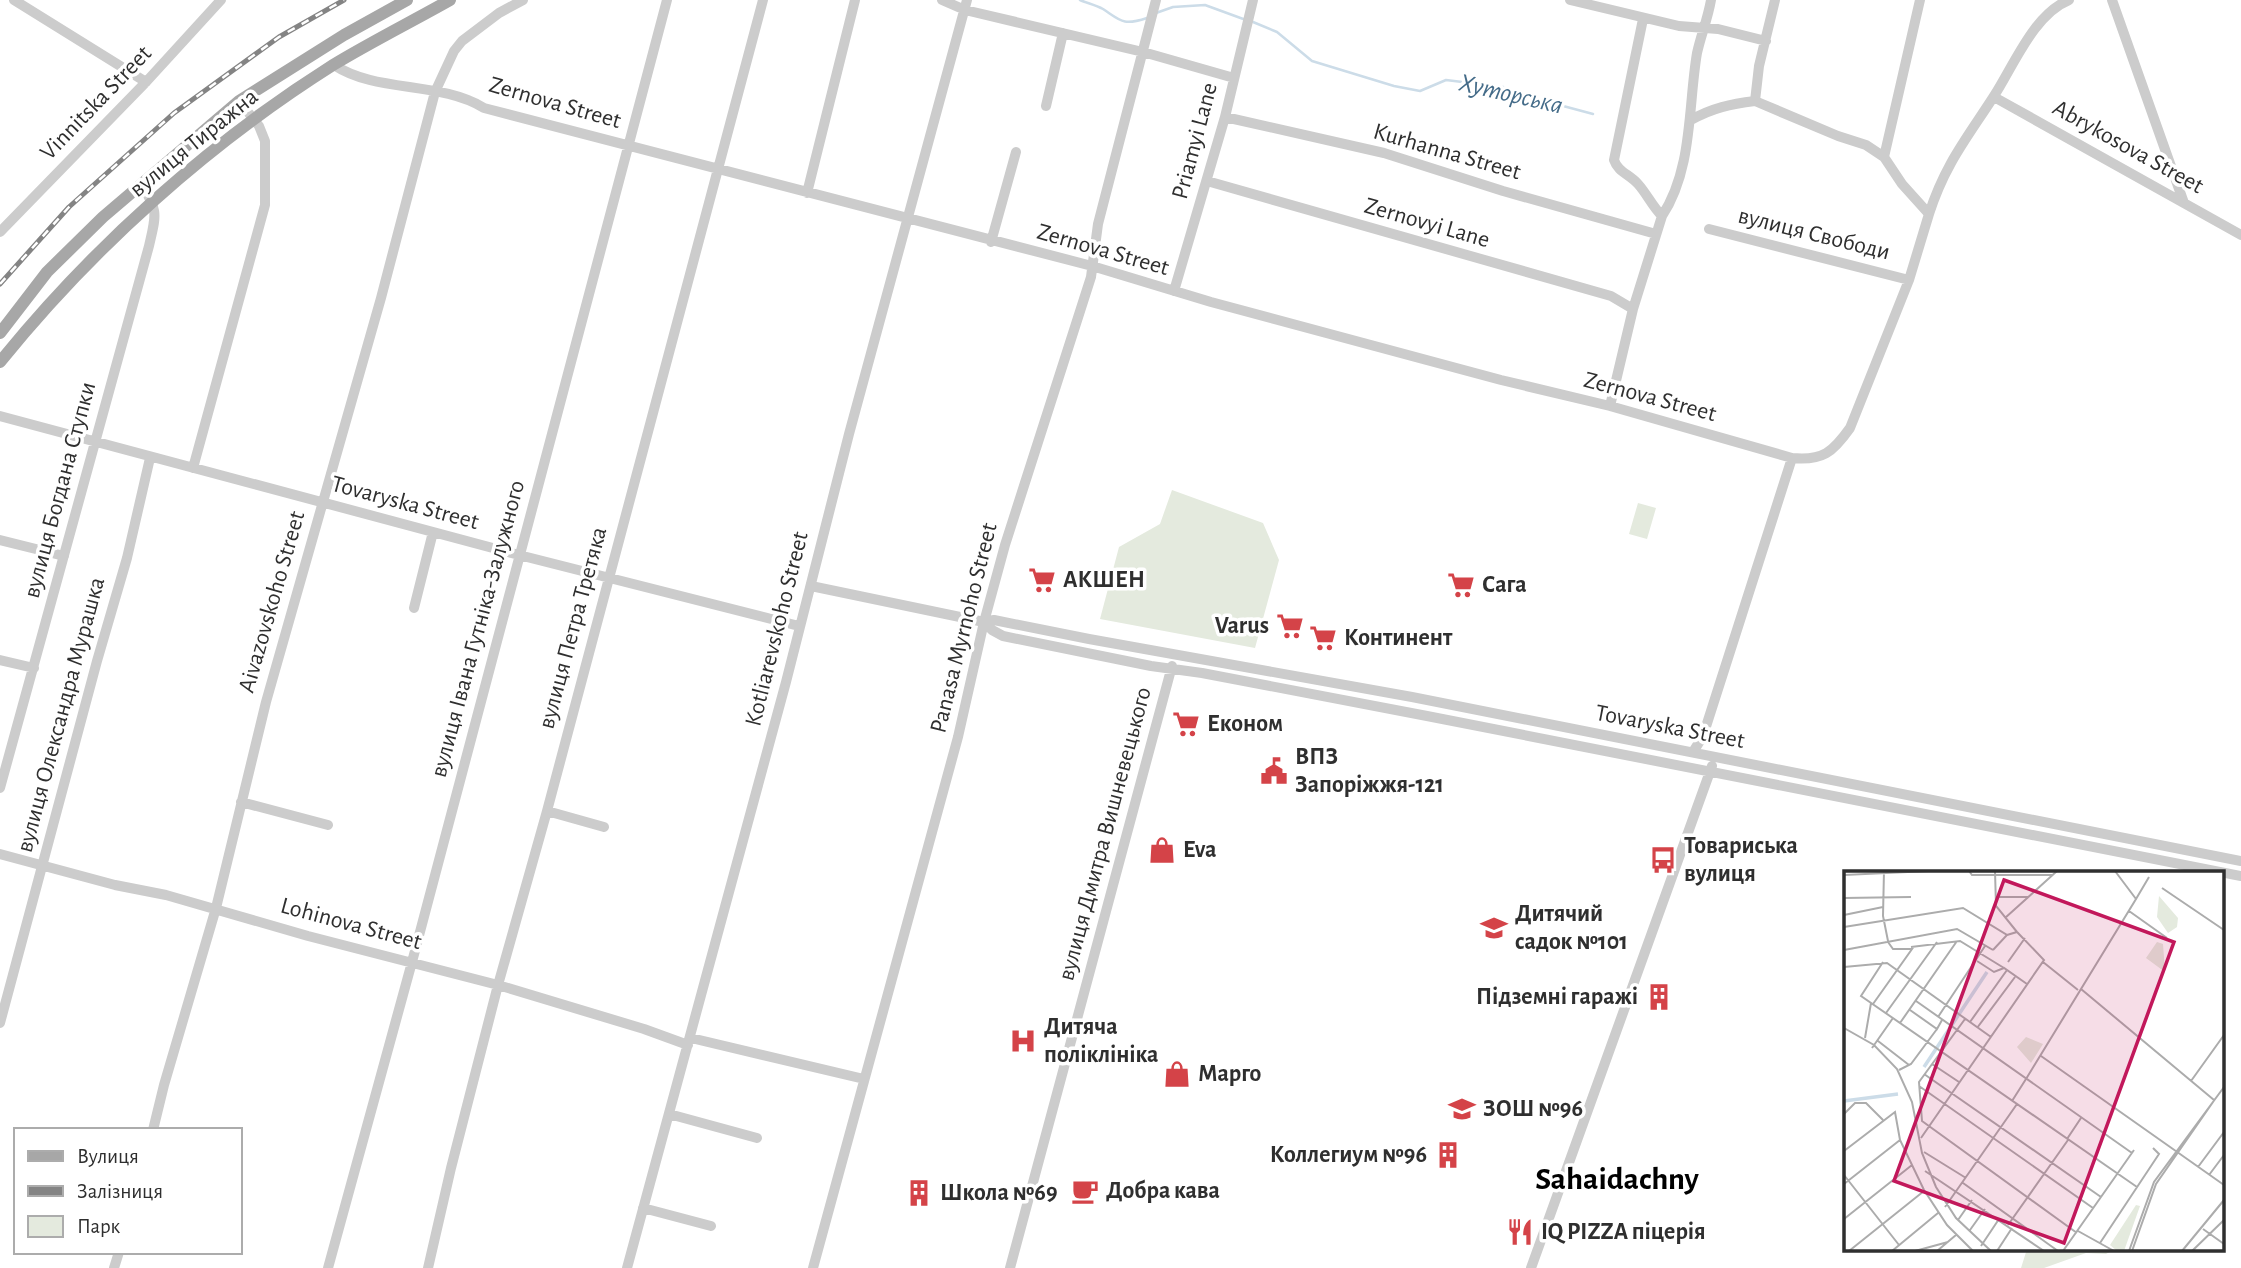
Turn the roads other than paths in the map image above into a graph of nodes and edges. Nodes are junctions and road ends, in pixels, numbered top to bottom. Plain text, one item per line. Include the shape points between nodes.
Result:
1 (14, 0) edge
2 (221, 0) edge
3 (407, 0) edge
4 (450, 0) edge
5 (523, 0) edge
6 (667, 0) edge
7 (763, 0) edge
8 (855, 0) edge
9 (942, 0) edge
10 (1253, 0) edge
11 (1570, 0) edge
12 (1711, 0) edge
13 (1775, 0) edge
14 (1920, 0) edge
15 (2069, 0) edge
16 (2112, 0) edge
17 (966, 5) edge
18 (1154, 10) edge
19 (1643, 19) junction
20 (1702, 29) junction
21 (1063, 33) junction
22 (1766, 41) junction
23 (1143, 52) junction
24 (334, 65) junction
25 (1234, 78) junction
26 (146, 82) junction
27 (435, 92) junction
28 (1994, 97) junction
29 (239, 101) junction
30 (1755, 101) junction
31 (1046, 106) dead end
32 (1224, 117) junction
33 (254, 119) junction
34 (1691, 120) junction
35 (629, 146) junction
36 (1016, 152) dead end
37 (1884, 157) junction
38 (719, 169) junction
39 (1207, 181) junction
40 (141, 184) junction
41 (807, 193) junction
42 (153, 202) junction
43 (2184, 202) junction
44 (1929, 214) junction
45 (5, 216) edge
46 (1662, 216) junction
47 (908, 219) junction
48 (1709, 229) dead end
49 (0, 232) edge
50 (1656, 234) junction
51 (2241, 235) edge
52 (991, 242) junction
53 (1092, 266) junction
54 (1909, 279) junction
55 (1174, 291) junction
56 (1633, 309) junction
57 (0, 333) edge
58 (0, 362) edge
59 (1610, 406) junction
60 (0, 416) edge
61 (96, 441) junction
62 (150, 458) junction
63 (1793, 458) junction
64 (192, 468) junction
65 (323, 502) junction
66 (433, 532) junction
67 (0, 540) edge
68 (519, 555) junction
69 (64, 556) junction
70 (608, 577) junction
71 (811, 586) junction
72 (414, 608) dead end
73 (984, 622) junction
74 (799, 626) junction
75 (1174, 654) junction
76 (1206, 658) junction
77 (0, 660) edge
78 (34, 668) junction
79 (1171, 670) junction
80 (1202, 673) junction
81 (1693, 752) junction
82 (1714, 757) junction
83 (1710, 772) junction
84 (1, 781) edge
85 (1874, 788) junction
86 (241, 802) junction
87 (1871, 803) junction
88 (547, 811) junction
89 (328, 825) dead end
90 (604, 828) dead end
91 (0, 854) edge
92 (2241, 861) edge
93 (42, 864) junction
94 (2216, 871) edge
95 (216, 908) junction
96 (412, 962) junction
97 (498, 985) junction
98 (0, 1023) edge
99 (689, 1042) junction
100 (864, 1079) junction
101 (669, 1114) junction
102 (153, 1128) edge
103 (757, 1138) dead end
104 (643, 1208) junction
105 (711, 1226) dead end
106 (328, 1268) edge
107 (428, 1268) edge
108 (627, 1268) edge
109 (813, 1268) edge
110 (1010, 1268) edge
111 (1531, 1268) edge

1 - 26 street
2 - 26 street, Vinnitska Street
3 - 29 main road, вулиця Тиражна
4 - 24 main road, вулиця Тиражна
5 - 27 street, Aivazovskoho Street via 462,41
6 - 35 street, вулиця Івана Гутніка-Залужного
7 - 38 street, вулиця Петра Третяка
8 - 41 street
9 - 17 street
10 - 25 street, Priamyi Lane
11 - 19 street
12 - 20 street
13 - 22 street
14 - 37 street
15 - 28 street via 2047,13
16 - 43 street
17 - 21 street
17 - 47 street, Kotliarevskoho Street
18 - 23 street, Panasa Myrnoho Street
19 - 20 street
19 - 46 street via 1614,160
20 - 22 street
20 - 34 street
21 - 23 street
21 - 31 street
22 - 30 street
23 - 25 street
23 - 53 street, Panasa Myrnoho Street via 1098,224
24 - 27 street, Zernova Street via 355,75
24 - 33 main road, вулиця Тиражна
25 - 32 street, Priamyi Lane
26 - 45 street, Vinnitska Street
27 - 35 street, Zernova Street
27 - 65 street, Aivazovskoho Street
28 - 43 street, Abrykosova Street
28 - 44 street via 1946,169
29 - 33 street
29 - 40 main road, вулиця Тиражна
30 - 34 street via 1725,105
30 - 37 street via 1866,145
32 - 39 street, Priamyi Lane
32 - 50 street, Kurhanna Street via 1384,153
33 - 42 main road, вулиця Тиражна
33 - 64 street via 267,150 265,205
34 - 46 street via 1675,190
35 - 38 street, Zernova Street
35 - 68 street, вулиця Івана Гутніка-Залужного
36 - 52 street
37 - 44 street
38 - 41 street, Zernova Street
38 - 70 street, вулиця Петра Третяка
39 - 55 street, Priamyi Lane
39 - 56 street, Zernovyi Lane via 1611,296
40 - 42 street
40 - 57 main road, вулиця Тиражна via 47,272
41 - 47 street, Zernova Street
42 - 58 main road, вулиця Тиражна via 104,245
42 - 61 street, вулиця Богдана Ступки via 155,220 149,246
43 - 51 street, Abrykosova Street
44 - 54 street
45 - 49 street, Vinnitska Street
46 - 50 street
47 - 52 street, Zernova Street
47 - 71 street, Kotliarevskoho Street
48 - 54 street, вулиця Свободи
50 - 56 street
52 - 53 street, Zernova Street
53 - 55 street, Zernova Street
53 - 73 street, Panasa Myrnoho Street
54 - 63 street, Zernova Street via 1850,428 1824,456
55 - 59 street, Zernova Street
56 - 59 street
59 - 63 street, Zernova Street
60 - 61 street, Tovaryska Street
61 - 62 street, Tovaryska Street
61 - 69 street, вулиця Богдана Ступки
62 - 64 street, Tovaryska Street
62 - 93 street, вулиця Олександра Мурашка
63 - 81 street via 1703,736
64 - 65 street, Tovaryska Street
65 - 66 street, Tovaryska Street
65 - 86 street, Aivazovskoho Street
66 - 68 street, Tovaryska Street
66 - 72 street
67 - 69 street
68 - 70 street, Tovaryska Street
68 - 96 street, вулиця Івана Гутніка-Залужного
69 - 78 street, вулиця Богдана Ступки
70 - 74 street, Tovaryska Street
70 - 88 street, вулиця Петра Третяка
71 - 73 street
71 - 74 street, Kotliarevskoho Street
73 - 75 street, Tovaryska Street via 1003,621
73 - 79 street, Tovaryska Street via 1003,636
73 - 100 street, Panasa Myrnoho Street via 958,737
74 - 99 street, Kotliarevskoho Street
75 - 76 street, Tovaryska Street
75 - 79 street, вулиця Дмитра Вишневецького
76 - 80 street via 1196,664
76 - 81 street, Tovaryska Street
77 - 78 street
78 - 84 street, вулиця Богдана Ступки
79 - 80 street, Tovaryska Street
79 - 110 street, вулиця Дмитра Вишневецького
80 - 83 street, Tovaryska Street
81 - 82 street, Tovaryska Street
82 - 83 street
82 - 85 street, Tovaryska Street
83 - 87 street, Tovaryska Street
83 - 111 street
85 - 87 street
85 - 92 street, Tovaryska Street
86 - 89 street
86 - 95 street, Aivazovskoho Street
87 - 94 street, Tovaryska Street
88 - 90 street
88 - 97 street, вулиця Петра Третяка
91 - 93 street, Lohinova Street
93 - 95 street, Lohinova Street
93 - 98 street, вулиця Олександра Мурашка
95 - 96 street, Lohinova Street
95 - 102 street, Aivazovskoho Street
96 - 97 street, Lohinova Street
96 - 106 street, вулиця Івана Гутніка-Залужного
97 - 99 street, Lohinova Street
97 - 107 street, вулиця Петра Третяка
99 - 100 street, Lohinova Street
99 - 101 street, Kotliarevskoho Street
100 - 109 street, Panasa Myrnoho Street
101 - 103 street
101 - 104 street, Kotliarevskoho Street
104 - 105 street
104 - 108 street, Kotliarevskoho Street

